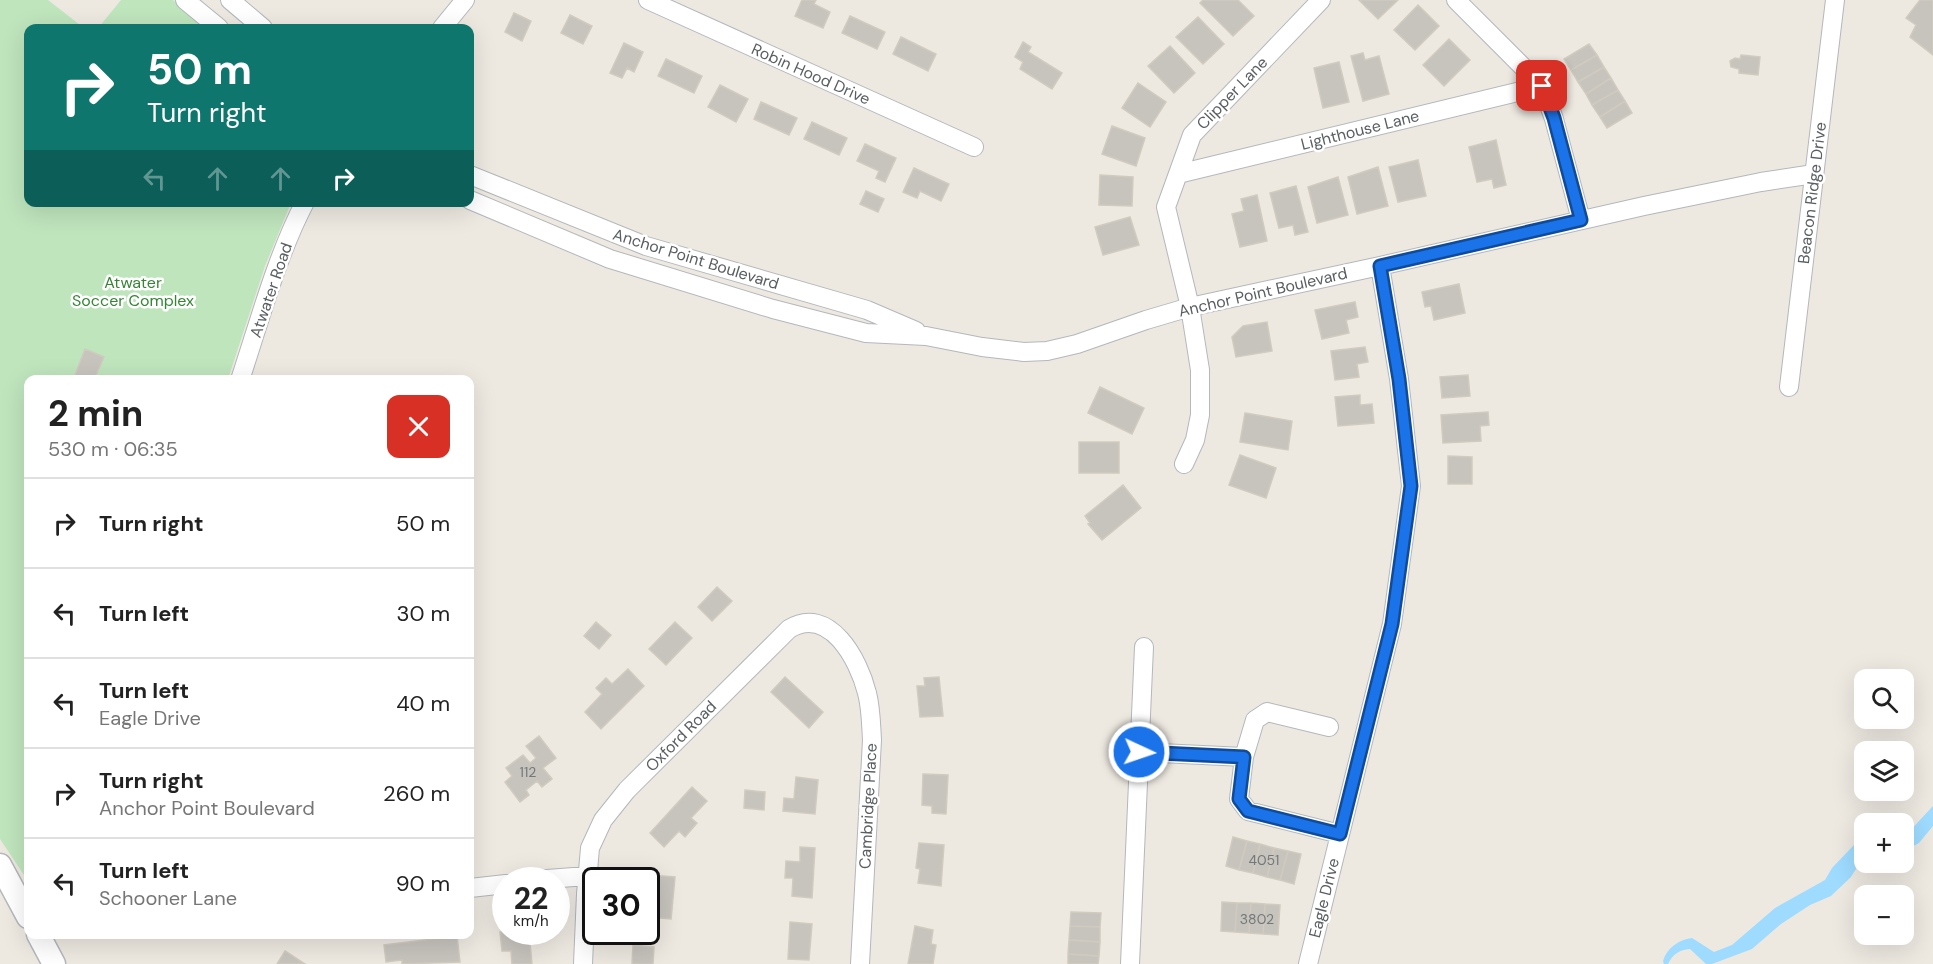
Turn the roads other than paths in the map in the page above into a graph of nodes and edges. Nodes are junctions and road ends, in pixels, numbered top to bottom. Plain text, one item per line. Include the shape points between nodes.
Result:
1 (185, 0) edge
2 (230, 0) edge
3 (465, 0) edge
4 (648, 0) edge
5 (1321, 0) edge
6 (1456, 0) edge
7 (1835, 0) edge
8 (214, 24) edge
9 (258, 24) edge
10 (445, 24) edge
11 (1542, 86) junction
12 (974, 147) dead end
13 (1179, 174) junction
14 (1814, 174) junction
15 (474, 176) edge
16 (474, 202) edge
17 (303, 207) edge
18 (1581, 220) junction
19 (1380, 266) junction
20 (1190, 307) junction
21 (926, 336) junction
22 (242, 375) edge
23 (1789, 387) dead end
24 (1184, 464) dead end
25 (1144, 647) dead end
26 (850, 653) joint
27 (1329, 727) dead end
28 (1139, 752) junction
29 (1244, 757) junction
30 (1340, 834) junction
31 (0, 865) edge
32 (589, 867) edge
33 (492, 886) edge
34 (474, 888) edge
35 (24, 910) edge
36 (41, 939) edge
37 (584, 945) edge
38 (54, 964) edge
39 (583, 964) edge
40 (860, 964) edge
41 (1130, 964) edge
42 (1308, 964) edge

1 - 8 street
2 - 9 street
3 - 10 street
4 - 12 street, Robin Hood Drive
5 - 13 street, Clipper Lane via 1192,135
6 - 11 street
7 - 14 street, Beacon Ridge Drive
11 - 13 street, Lighthouse Lane
11 - 18 street
13 - 20 street, Clipper Lane via 1166,207
14 - 18 street, Anchor Point Boulevard
14 - 23 street, Beacon Ridge Drive
15 - 21 street, Anchor Point Boulevard via 646,246 867,310
16 - 21 street, Anchor Point Boulevard via 655,274 866,333
17 - 22 street, Atwater Road
18 - 19 street, Anchor Point Boulevard
19 - 20 street, Anchor Point Boulevard
19 - 30 street, Eagle Drive via 1399,379 1411,486 1392,624
20 - 21 street, Anchor Point Boulevard via 1047,351 982,347
20 - 24 street, Clipper Lane via 1200,370 1200,415
25 - 28 street
26 - 32 street, Oxford Road via 837,635 821,625 810,623 789,629 603,820 590,848
26 - 40 street, Cambridge Place via 868,694 872,740
27 - 29 street via 1268,712 1255,720
28 - 29 street
28 - 41 street
29 - 30 street via 1239,799 1248,811
30 - 42 street, Eagle Drive
31 - 35 street
33 - 34 street
36 - 38 street
37 - 39 street

